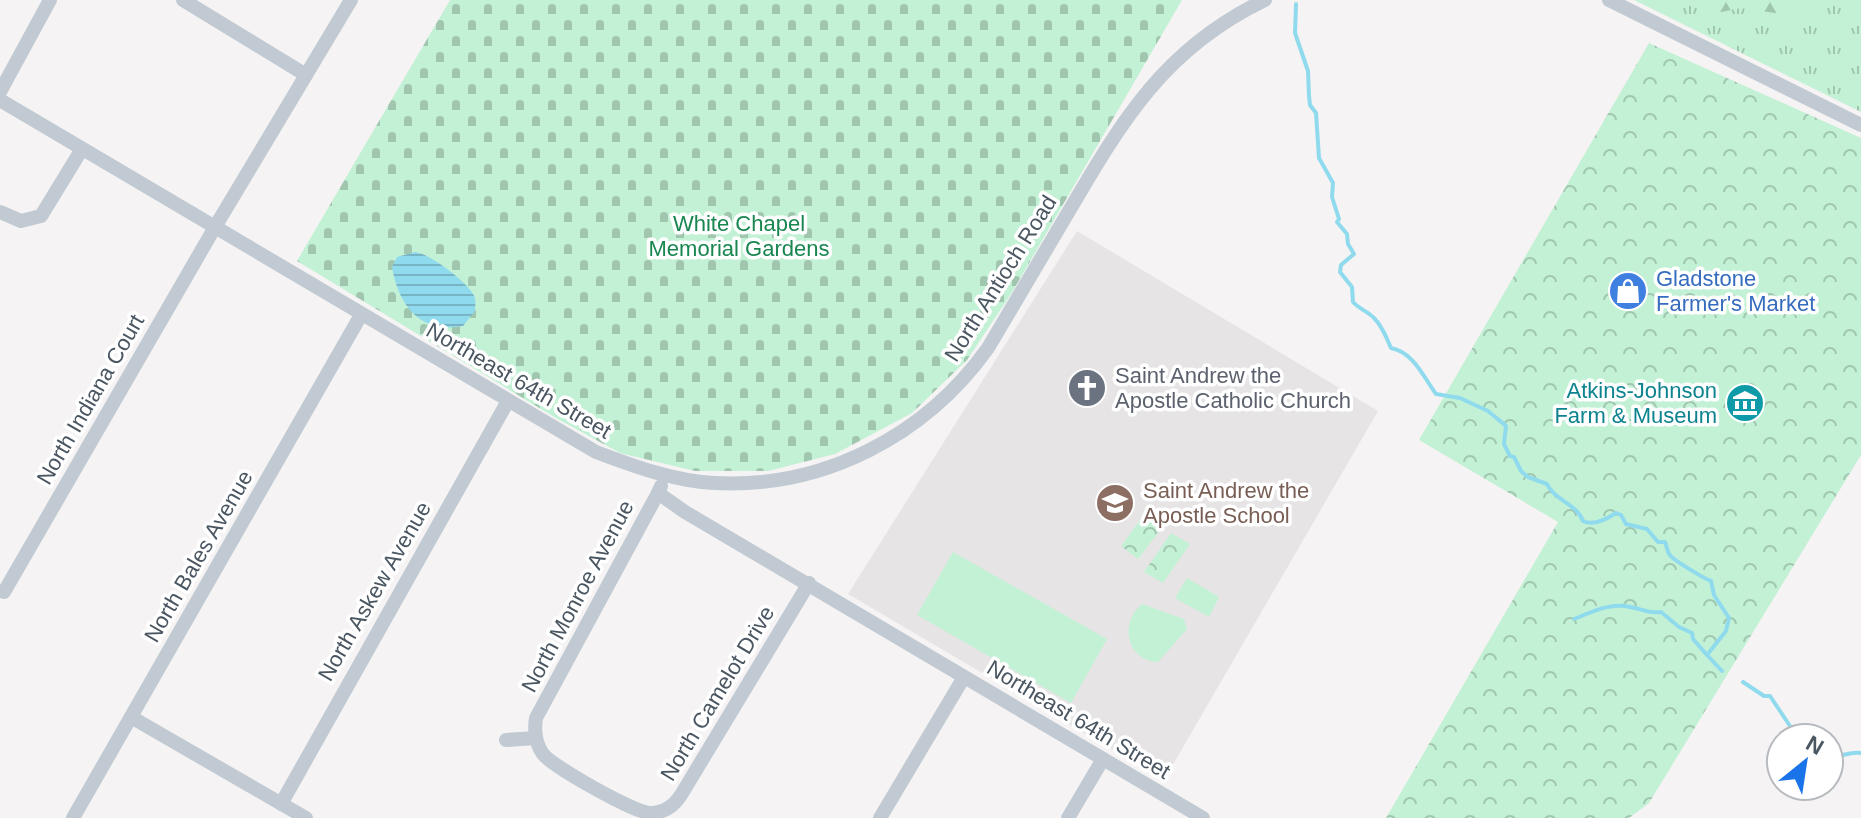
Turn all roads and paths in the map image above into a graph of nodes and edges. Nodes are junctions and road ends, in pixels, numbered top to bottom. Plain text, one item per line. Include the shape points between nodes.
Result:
1 (50, 0) edge
2 (183, 0) edge
3 (351, 0) edge
4 (1265, 0) edge
5 (1609, 0) edge
6 (306, 75) junction
7 (0, 92) edge
8 (0, 100) edge
9 (1861, 125) edge
10 (82, 149) junction
11 (0, 212) edge
12 (215, 227) junction
13 (361, 315) junction
14 (508, 401) junction
15 (665, 474) junction
16 (658, 493) junction
17 (809, 583) junction
18 (4, 592) dead end
19 (964, 677) junction
20 (131, 717) junction
21 (536, 738) junction
22 (506, 740) dead end
23 (1103, 759) junction
24 (281, 804) junction
25 (658, 815) edge
26 (73, 818) edge
27 (306, 818) edge
28 (880, 818) edge
29 (1068, 818) edge
30 (1203, 818) edge

1 - 7 street
2 - 6 street
3 - 6 street, North Indiana Court
4 - 15 street, North Antioch Road via 1207,35 1143,93 988,348 936,407 888,441 827,470 736,483
5 - 9 street
6 - 12 street, North Indiana Court
8 - 10 street, Northeast 64th Street
10 - 11 street via 41,216 21,221
10 - 12 street, Northeast 64th Street
12 - 13 street, Northeast 64th Street
12 - 18 street, North Indiana Court
13 - 14 street, Northeast 64th Street
13 - 20 street, North Bales Avenue
14 - 15 street, Northeast 64th Street via 596,452
14 - 24 street, North Askew Avenue
15 - 16 street
16 - 17 street, Northeast 64th Street
16 - 21 street, North Monroe Avenue via 536,718
17 - 19 street, Northeast 64th Street
17 - 25 street, North Camelot Drive via 681,795
19 - 23 street, Northeast 64th Street
19 - 28 street
20 - 24 street
20 - 26 street, North Bales Avenue
21 - 22 street
21 - 25 street via 554,764 633,809
23 - 29 street
23 - 30 street, Northeast 64th Street
24 - 27 street

